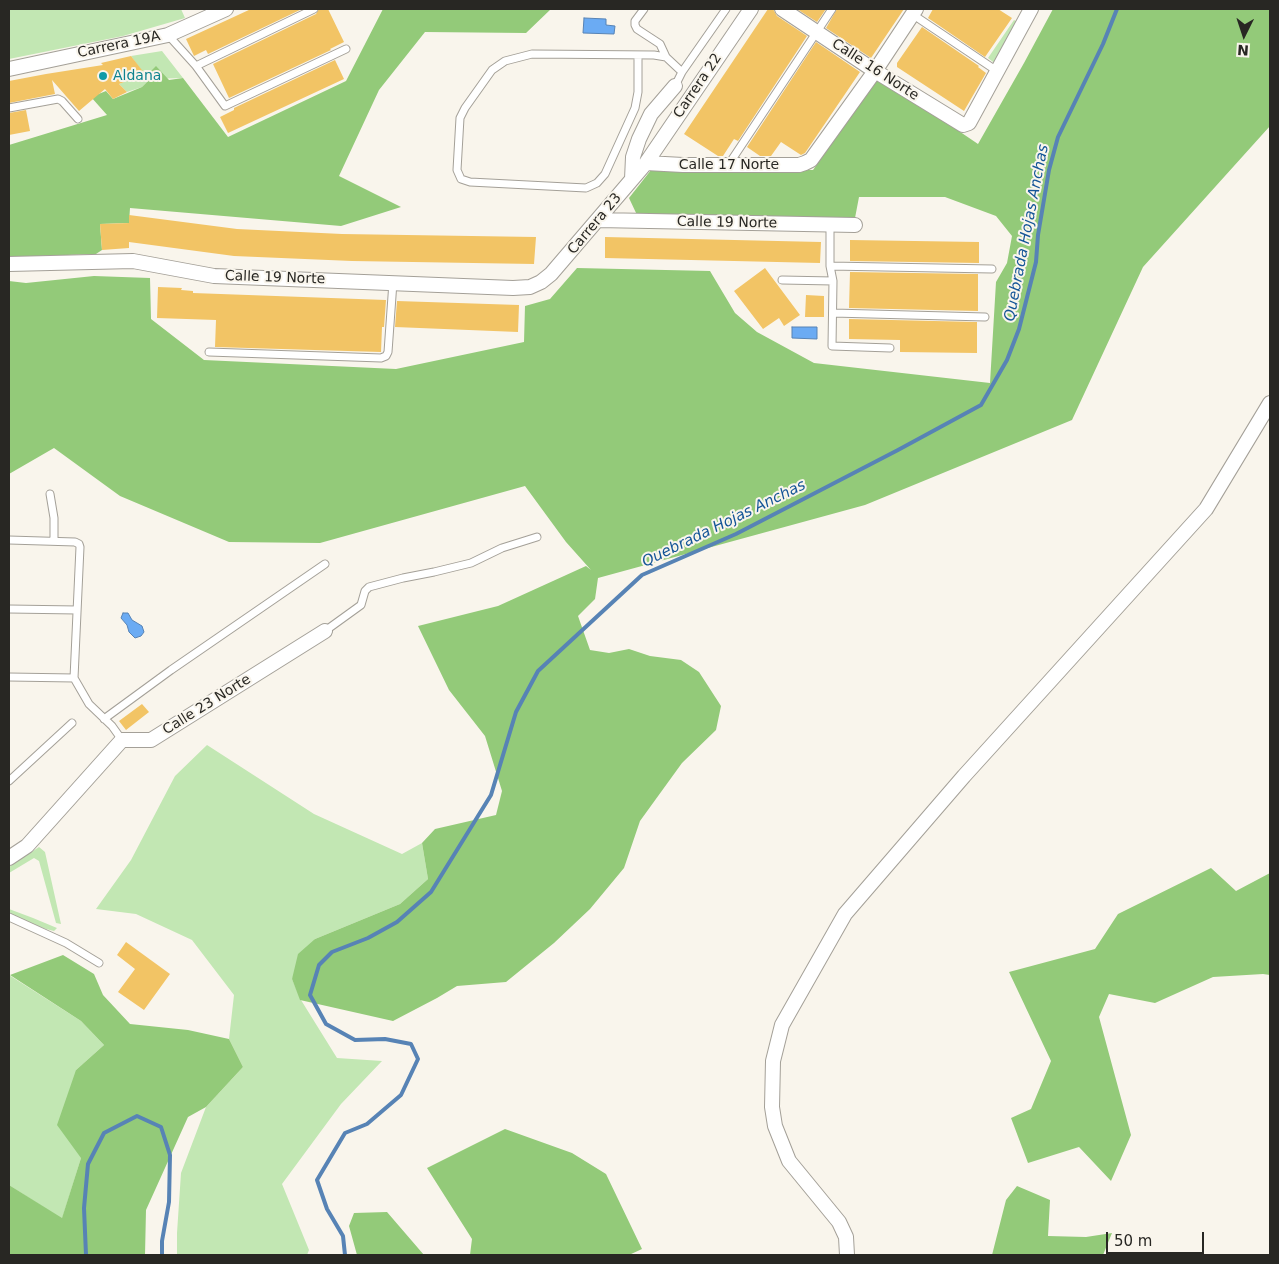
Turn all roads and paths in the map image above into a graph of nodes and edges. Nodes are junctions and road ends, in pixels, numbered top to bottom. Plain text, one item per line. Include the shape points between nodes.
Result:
1 (226, 9) edge
2 (314, 9) edge
3 (644, 9) edge
4 (726, 9) edge
5 (751, 9) edge
6 (782, 9) edge
7 (832, 9) edge
8 (914, 11) edge
9 (1025, 11) edge
10 (816, 32) junction
11 (168, 35) junction
12 (346, 49) dead end
13 (638, 55) junction
14 (666, 57) junction
15 (196, 66) junction
16 (9, 69) edge
17 (875, 71) junction
18 (997, 71) junction
19 (682, 72) junction
20 (675, 86) joint
21 (9, 108) edge
22 (78, 119) dead end
23 (646, 162) junction
24 (729, 164) junction
25 (632, 180) junction
26 (598, 220) junction
27 (830, 225) junction
28 (855, 226) dead end
29 (9, 264) edge
30 (830, 266) junction
31 (992, 269) dead end
32 (782, 280) dead end
33 (833, 281) junction
34 (393, 282) junction
35 (541, 282) joint
36 (833, 313) junction
37 (985, 317) dead end
38 (890, 348) dead end
39 (209, 352) dead end
40 (1270, 403) edge
41 (50, 494) dead end
42 (537, 536) dead end
43 (9, 540) edge
44 (54, 541) junction
45 (325, 564) dead end
46 (9, 609) edge
47 (77, 610) junction
48 (324, 631) joint
49 (9, 677) edge
50 (74, 678) junction
51 (104, 719) junction
52 (72, 723) dead end
53 (122, 740) junction
54 (9, 782) edge
55 (9, 858) edge
56 (9, 917) edge
57 (100, 963) dead end
58 (847, 1255) edge

1 - 11 street, Carrera 19A
2 - 15 lane
3 - 14 lane via 635,25 660,44
4 - 19 lane
5 - 23 street, Carrera 22
6 - 10 street, Calle 16 Norte
7 - 10 lane
8 - 17 street
8 - 18 lane
9 - 18 street
10 - 17 street, Calle 16 Norte
10 - 24 lane
11 - 15 lane
11 - 16 street, Carrera 19A
12 - 15 lane via 225,106
13 - 13 lane via 532,54 505,61 492,70 460,118 457,170 461,179 586,188 597,183 605,174 635,108
13 - 14 lane
14 - 19 lane
17 - 18 street, Calle 16 Norte via 963,125 969,123
17 - 24 street, Calle 17 Norte via 811,160 799,165
19 - 20 lane
20 - 25 street via 652,114 639,139 633,157
21 - 22 lane via 58,100
23 - 24 street, Calle 17 Norte
23 - 25 street, Carrera 23
25 - 26 street, Carrera 23
26 - 27 street, Calle 19 Norte
26 - 35 street, Carrera 23
27 - 28 street, Calle 19 Norte
27 - 30 lane
29 - 34 street, Calle 19 Norte via 133,261 214,276
30 - 31 lane
30 - 33 lane
32 - 33 lane
33 - 36 lane
34 - 35 street, Calle 19 Norte via 513,288 530,287
34 - 39 lane via 388,352 381,358
36 - 37 lane
36 - 38 lane via 832,346
40 - 58 street via 1206,508 964,776 845,914 782,1025 773,1061 775,1126 789,1161 839,1222 846,1237
41 - 44 lane
42 - 48 lane via 471,562 369,587 361,605
43 - 44 lane
44 - 47 lane via 79,544
45 - 51 lane
46 - 47 lane
47 - 50 lane
48 - 53 street, Calle 23 Norte via 151,740
49 - 50 lane
50 - 51 lane via 89,704
51 - 53 lane
52 - 54 lane
53 - 55 street via 27,846
56 - 57 lane via 66,943

